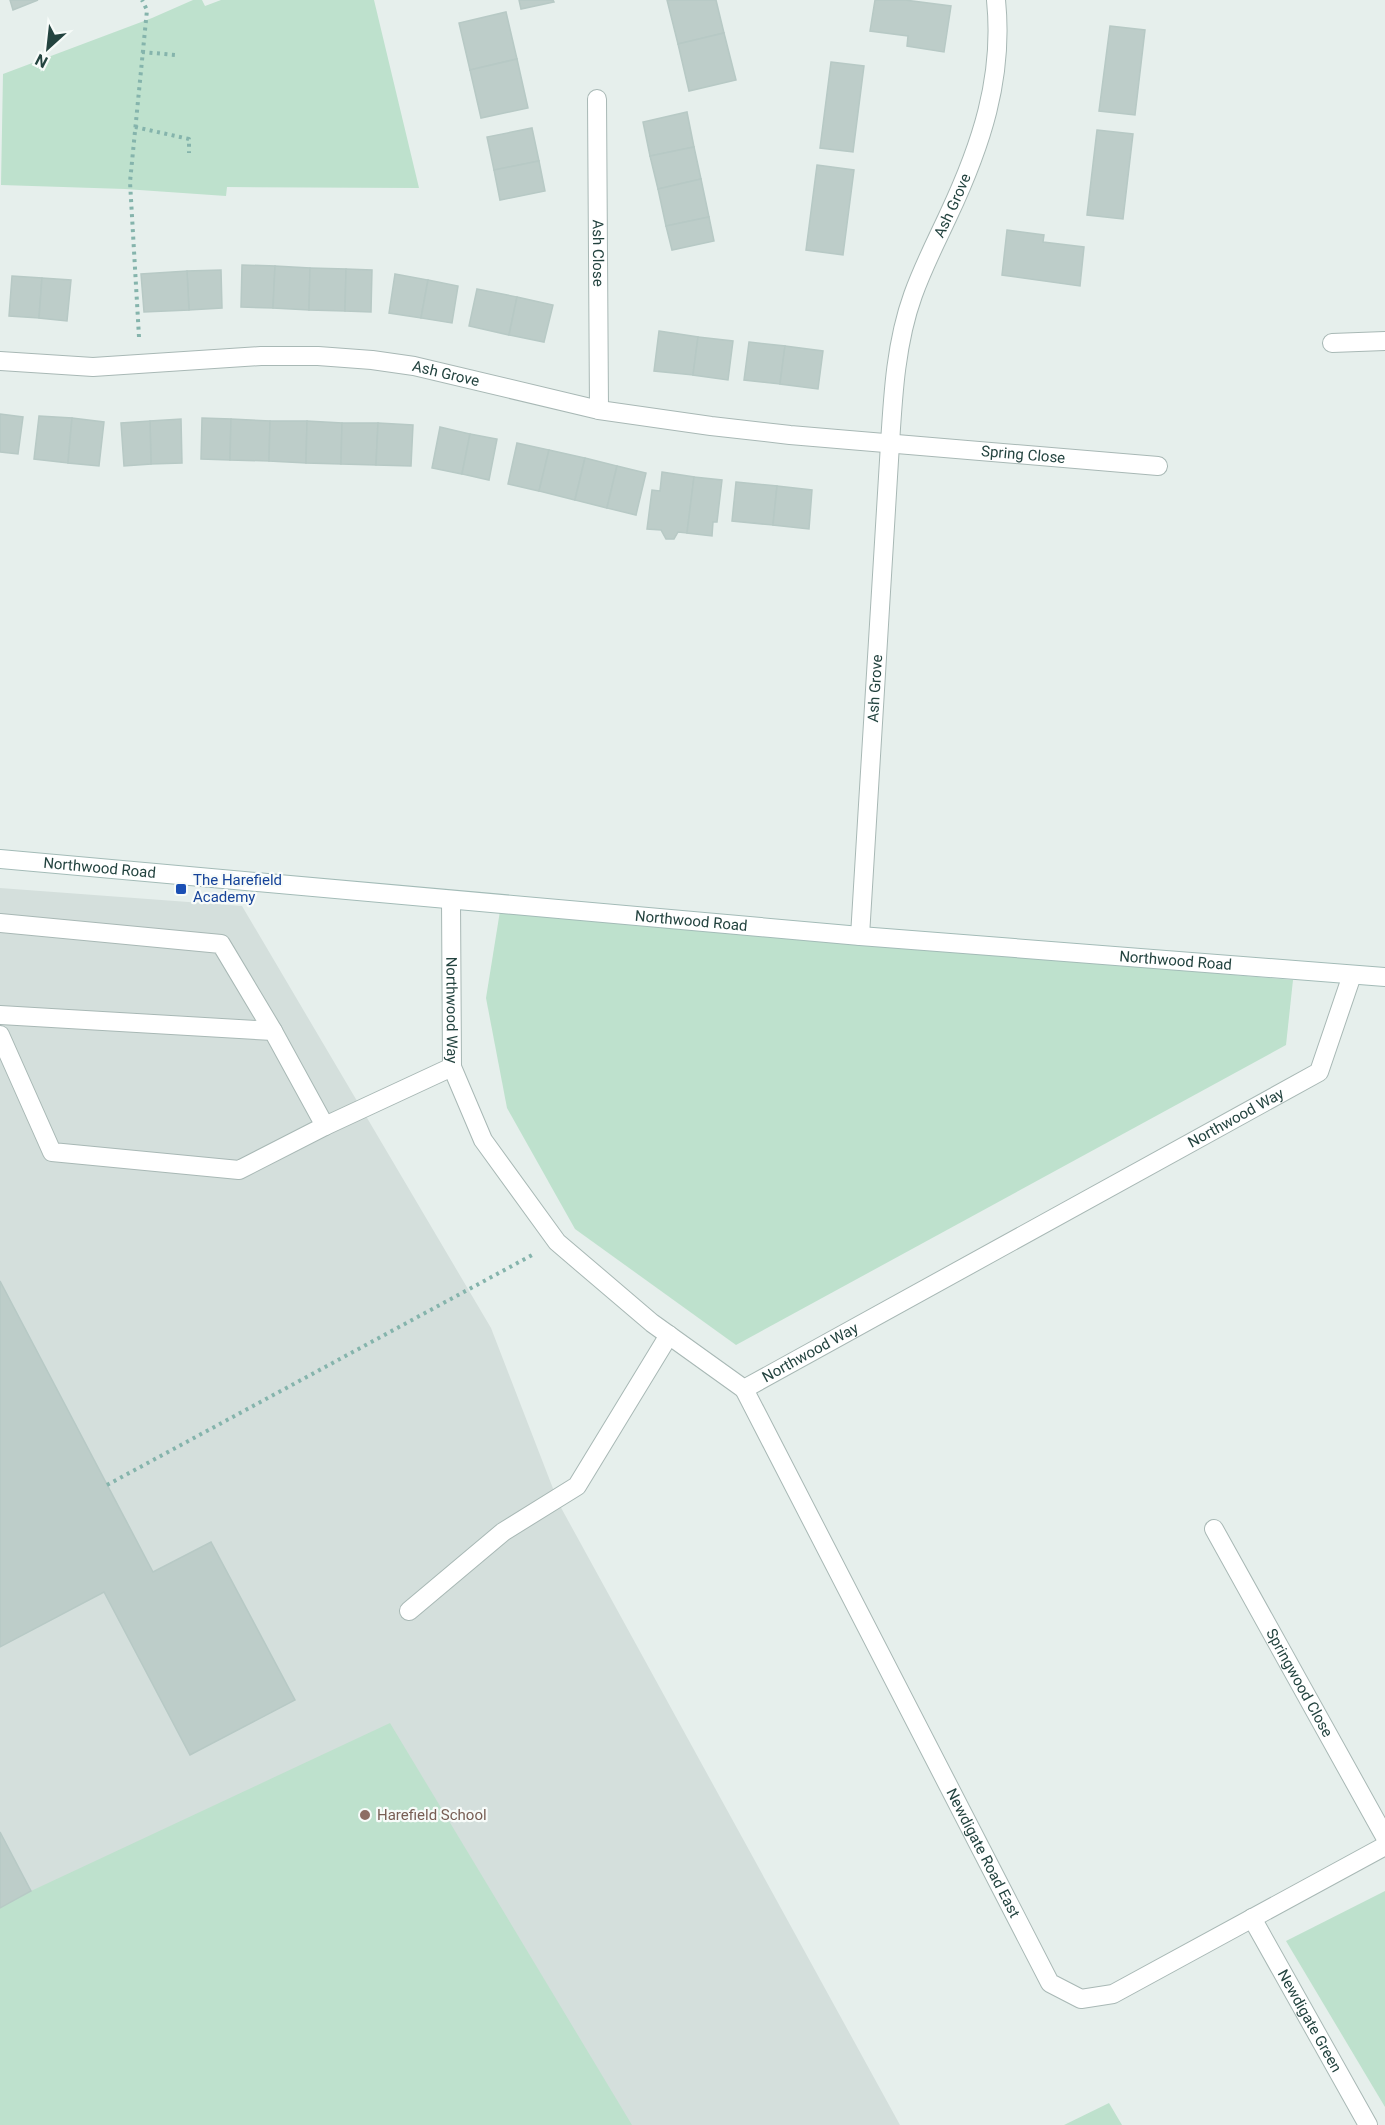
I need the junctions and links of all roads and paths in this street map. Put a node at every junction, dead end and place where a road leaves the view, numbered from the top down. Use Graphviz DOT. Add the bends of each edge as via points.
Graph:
graph roads {
  1 [pos="142,0"];
  2 [pos="996,0"];
  3 [pos="142,52"];
  4 [pos="176,55"];
  5 [pos="597,99"];
  6 [pos="135,127"];
  7 [pos="189,153"];
  8 [pos="1385,341"];
  9 [pos="1332,343"];
  10 [pos="0,361"];
  11 [pos="140,365"];
  12 [pos="599,410"];
  13 [pos="890,444"];
  14 [pos="1158,466"];
  15 [pos="0,858"];
  16 [pos="451,900"];
  17 [pos="0,923"];
  18 [pos="860,936"];
  19 [pos="1352,975"];
  20 [pos="1385,976"];
  21 [pos="0,1015"];
  22 [pos="273,1031"];
  23 [pos="0,1035"];
  24 [pos="452,1067"];
  25 [pos="324,1126"];
  26 [pos="557,1242"];
  27 [pos="669,1335"];
  28 [pos="744,1389"];
  29 [pos="107,1485"];
  30 [pos="1214,1529"];
  31 [pos="410,1611"];
  32 [pos="1385,1837"];
  33 [pos="1385,1846"];
  34 [pos="1252,1918"];
  35 [pos="1368,2125"];
  1 -- 3 [label="path" via="147,10"];
  2 -- 13 [label="street, Ash Grove" via="998,46 993,93 969,169 912,298 900,346"];
  3 -- 4 [label="path"];
  3 -- 6 [label="path"];
  5 -- 12 [label="street, Ash Close"];
  6 -- 7 [label="path" via="189,139"];
  6 -- 11 [label="path" via="130,182"];
  8 -- 9 [label="street"];
  10 -- 11 [label="street, Ash Grove" via="93,367"];
  11 -- 12 [label="street, Ash Grove" via="261,356 372,360 424,368"];
  12 -- 13 [label="street, Ash Grove"];
  13 -- 14 [label="street, Spring Close"];
  13 -- 18 [label="street, Ash Grove"];
  15 -- 16 [label="street, Northwood Road"];
  16 -- 18 [label="street, Northwood Road"];
  16 -- 24 [label="street, Northwood Way"];
  17 -- 22 [label="street" via="221,944"];
  18 -- 19 [label="street, Northwood Road"];
  19 -- 20 [label="street, Northwood Road"];
  19 -- 28 [label="street, Northwood Way" via="1319,1072"];
  21 -- 22 [label="street"];
  22 -- 25 [label="street"];
  23 -- 25 [label="street" via="52,1152 239,1170"];
  24 -- 25 [label="street"];
  24 -- 26 [label="street, Northwood Way" via="483,1140"];
  26 -- 27 [label="street, Northwood Way"];
  26 -- 29 [label="path"];
  27 -- 28 [label="street, Northwood Way"];
  27 -- 31 [label="street" via="577,1486 503,1532"];
  28 -- 34 [label="street, Newdigate Road East" via="1050,1983 1081,1999 1113,1994"];
  30 -- 32 [label="street, Springwood Close"];
  33 -- 34 [label="street, Newdigate Road East"];
  34 -- 35 [label="street, Newdigate Green"];
}
